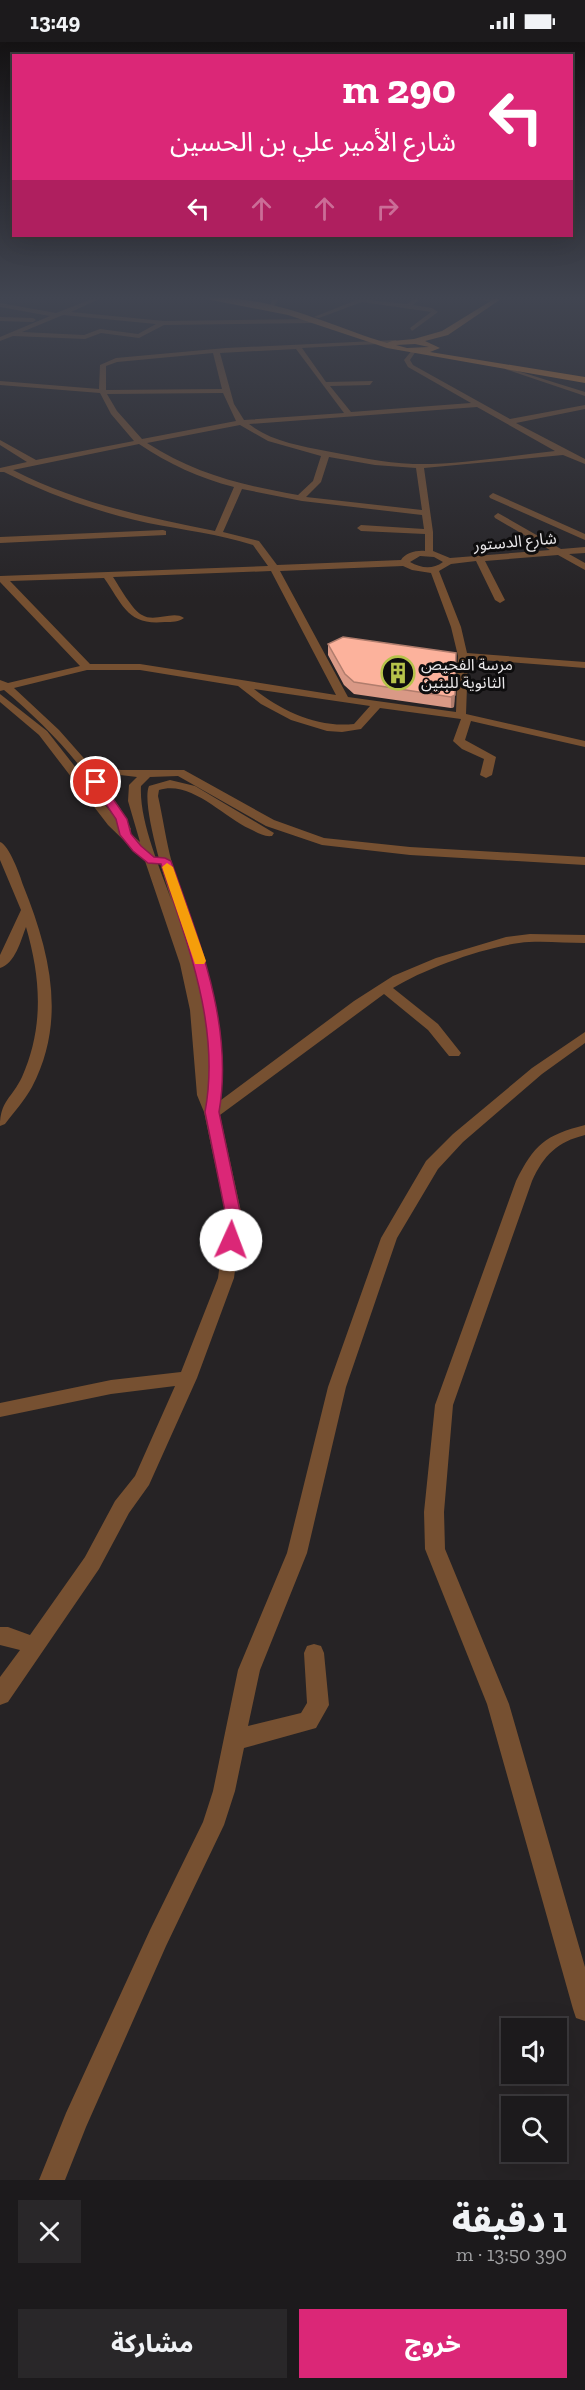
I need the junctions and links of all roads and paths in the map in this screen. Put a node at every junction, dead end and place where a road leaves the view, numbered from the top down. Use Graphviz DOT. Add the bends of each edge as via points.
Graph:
graph roads {
  1 [pos="107,399"];
  2 [pos="230,399"];
  3 [pos="336,399"];
  4 [pos="466,399"];
  5 [pos="477,405"];
  6 [pos="585,407"];
  7 [pos="350,415"];
  8 [pos="242,422"];
  9 [pos="508,422"];
  10 [pos="138,441"];
  11 [pos="0,442"];
  12 [pos="326,453"];
  13 [pos="564,453"];
  14 [pos="33,462"];
  15 [pos="585,462"];
  16 [pos="420,466"];
  17 [pos="3,470"];
  18 [pos="240,486"];
  19 [pos="493,496"];
  20 [pos="301,497"];
  21 [pos="427,513"];
  22 [pos="498,516"];
  23 [pos="361,528"];
  24 [pos="429,532"];
  25 [pos="163,533"];
  26 [pos="218,534"];
  27 [pos="585,537"];
  28 [pos="0,540"];
  29 [pos="585,550"];
  30 [pos="429,553"];
  31 [pos="559,553"];
  32 [pos="480,560"];
  33 [pos="448,561"];
  34 [pos="405,562"];
  35 [pos="585,567"];
  36 [pos="274,568"];
  37 [pos="434,569"];
  38 [pos="107,576"];
  39 [pos="2,579"];
  40 [pos="500,600"];
  41 [pos="179,618"];
  42 [pos="463,656"];
  43 [pos="585,665"];
  44 [pos="87,667"];
  45 [pos="241,684"];
  46 [pos="2,685"];
  47 [pos="0,697"];
  48 [pos="343,698"];
  49 [pos="379,703"];
  50 [pos="464,716"];
  51 [pos="585,744"];
  52 [pos="86,767"];
  53 [pos="147,774"];
  54 [pos="486,775"];
  55 [pos="126,835"];
  56 [pos="0,846"];
  57 [pos="158,861"];
  58 [pos="533,863"];
  59 [pos="583,867"];
  60 [pos="27,910"];
  61 [pos="585,939"];
  62 [pos="0,964"];
  63 [pos="384,987"];
  64 [pos="585,1036"];
  65 [pos="454,1053"];
  66 [pos="212,1113"];
  67 [pos="0,1121"];
  68 [pos="585,1130"];
  69 [pos="188,1378"];
  70 [pos="0,1410"];
  71 [pos="0,1636"];
  72 [pos="34,1646"];
  73 [pos="314,1653"];
  74 [pos="0,1695"];
  75 [pos="235,1740"];
  76 [pos="585,2009"];
  77 [pos="52,2180"];
  1 -- 10 [label="street"];
  2 -- 8 [label="street"];
  3 -- 7 [label="street"];
  4 -- 5 [label="street"];
  5 -- 7 [label="street"];
  5 -- 9 [label="street"];
  6 -- 9 [label="street"];
  7 -- 8 [label="street"];
  8 -- 10 [label="street"];
  8 -- 12 [label="street" via="269,439"];
  9 -- 13 [label="street"];
  10 -- 14 [label="street"];
  10 -- 18 [label="street" via="198,474"];
  11 -- 14 [label="street"];
  12 -- 16 [label="street"];
  12 -- 20 [label="street" via="317,482"];
  13 -- 15 [label="street"];
  13 -- 16 [label="street"];
  14 -- 17 [label="street"];
  16 -- 21 [label="street"];
  17 -- 26 [label="street" via="78,501"];
  18 -- 20 [label="street"];
  18 -- 26 [label="street"];
  19 -- 27 [label="street"];
  20 -- 21 [label="street"];
  21 -- 24 [label="street"];
  22 -- 31 [label="street"];
  23 -- 24 [label="street"];
  24 -- 30 [label="street"];
  25 -- 28 [label="street"];
  26 -- 36 [label="street" via="253,541"];
  29 -- 31 [label="street, شارع الدستور"];
  30 -- 33 [label="street"];
  30 -- 34 [label="street" via="411,555"];
  31 -- 32 [label="street, شارع الدستور"];
  31 -- 35 [label="street"];
  32 -- 33 [label="street, شارع الدستور"];
  32 -- 40 [label="street"];
  33 -- 37 [label="street"];
  34 -- 36 [label="street"];
  34 -- 37 [label="street" via="416,568"];
  36 -- 38 [label="street"];
  36 -- 48 [label="street"];
  37 -- 42 [label="street"];
  38 -- 39 [label="street"];
  38 -- 41 [label="street" via="137,617 150,621"];
  39 -- 44 [label="street"];
  42 -- 43 [label="street"];
  42 -- 50 [label="street"];
  44 -- 45 [label="street" via="140,667"];
  44 -- 46 [label="street"];
  45 -- 48 [label="street"];
  45 -- 49 [label="street" via="259,700 293,717 337,730 357,727"];
  46 -- 52 [label="street" via="47,720"];
  47 -- 55 [label="street" via="43,733"];
  48 -- 49 [label="street"];
  49 -- 50 [label="street"];
  50 -- 51 [label="street"];
  50 -- 54 [label="street" via="459,741 490,757"];
  52 -- 53 [label="street"];
  52 -- 55 [label="street" via="121,819"];
  53 -- 57 [label="street" via="135,785 134,801"];
  53 -- 58 [label="street" via="188,774 270,823 322,841"];
  55 -- 57 [label="street" via="137,849"];
  56 -- 60 [label="street"];
  57 -- 58 [label="street" via="153,788 170,783 191,788 278,838 304,845 408,860"];
  57 -- 66 [label="street" via="193,987 201,1034 204,1095"];
  58 -- 59 [label="street"];
  60 -- 62 [label="street"];
  60 -- 67 [label="street" via="42,957 48,1002 41,1048 20,1094"];
  61 -- 63 [label="street" via="506,941 441,961"];
  63 -- 65 [label="street" via="433,1027"];
  63 -- 66 [label="street"];
  64 -- 75 [label="street" via="458,1138 432,1165 389,1238 337,1387 297,1553 249,1670"];
  66 -- 69 [label="street" via="234,1216 226,1278"];
  68 -- 76 [label="street" via="564,1135 540,1150 524,1181 444,1405 433,1535 440,1565 498,1704"];
  69 -- 70 [label="street" via="111,1387"];
  69 -- 72 [label="street" via="142,1480 122,1507 92,1563"];
  71 -- 72 [label="street"];
  72 -- 74 [label="street"];
  73 -- 75 [label="street" via="318,1705 308,1721"];
  75 -- 77 [label="street" via="213,1825 148,1959"];
}
